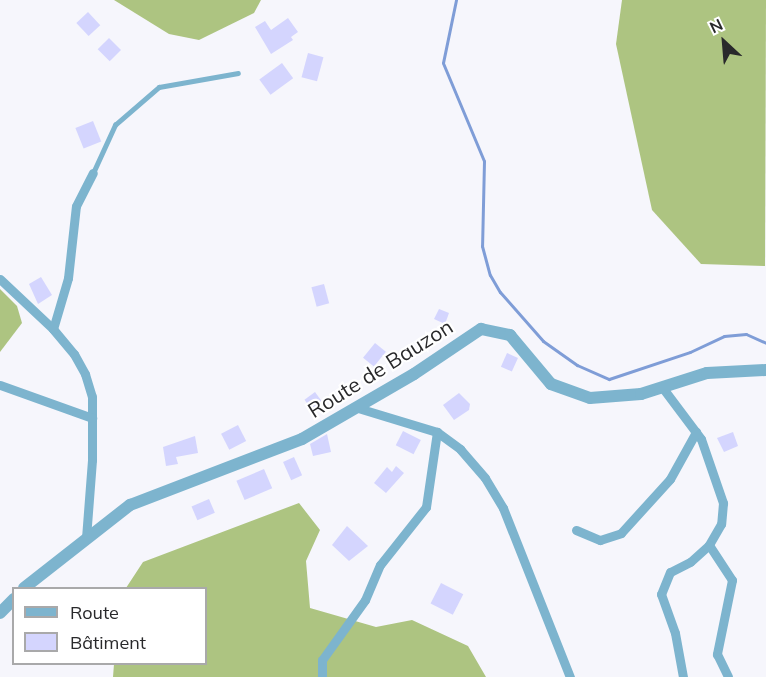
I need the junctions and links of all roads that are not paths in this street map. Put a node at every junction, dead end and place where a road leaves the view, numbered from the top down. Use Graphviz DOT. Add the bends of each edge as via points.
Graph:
graph roads {
  1 [pos="238,72"];
  2 [pos="93,173"];
  3 [pos="0,279"];
  4 [pos="52,329"];
  5 [pos="766,370"];
  6 [pos="0,385"];
  7 [pos="662,387"];
  8 [pos="358,408"];
  9 [pos="92,418"];
  10 [pos="438,432"];
  11 [pos="696,432"];
  12 [pos="576,530"];
  13 [pos="86,538"];
  14 [pos="709,545"];
  15 [pos="25,587"];
  16 [pos="12,601"];
  17 [pos="0,614"];
  18 [pos="322,677"];
  19 [pos="570,677"];
  20 [pos="683,677"];
  21 [pos="728,677"];
  1 -- 2 [label="lane" via="159,87 115,125"];
  2 -- 4 [label="street" via="75,206 68,278"];
  3 -- 4 [label="street"];
  4 -- 9 [label="street" via="85,374"];
  5 -- 7 [label="street, Route de Bauzon" via="707,373"];
  6 -- 9 [label="street"];
  7 -- 8 [label="street, Route de Bauzon" via="616,398 577,396 551,384 510,335 481,329"];
  7 -- 11 [label="street"];
  8 -- 10 [label="street"];
  8 -- 13 [label="street, Route de Bauzon" via="302,439 151,494 110,518"];
  9 -- 13 [label="street"];
  10 -- 18 [label="street" via="426,507 380,565 365,600 322,660"];
  10 -- 19 [label="street" via="466,456 503,508"];
  11 -- 12 [label="street" via="670,479 621,533 600,540"];
  11 -- 14 [label="street" via="713,468 723,503 721,524"];
  13 -- 15 [label="street, Route de Bauzon"];
  14 -- 20 [label="street" via="690,562 670,572 661,594 675,633"];
  14 -- 21 [label="street" via="732,580 717,654"];
  16 -- 17 [label="street"];
}
